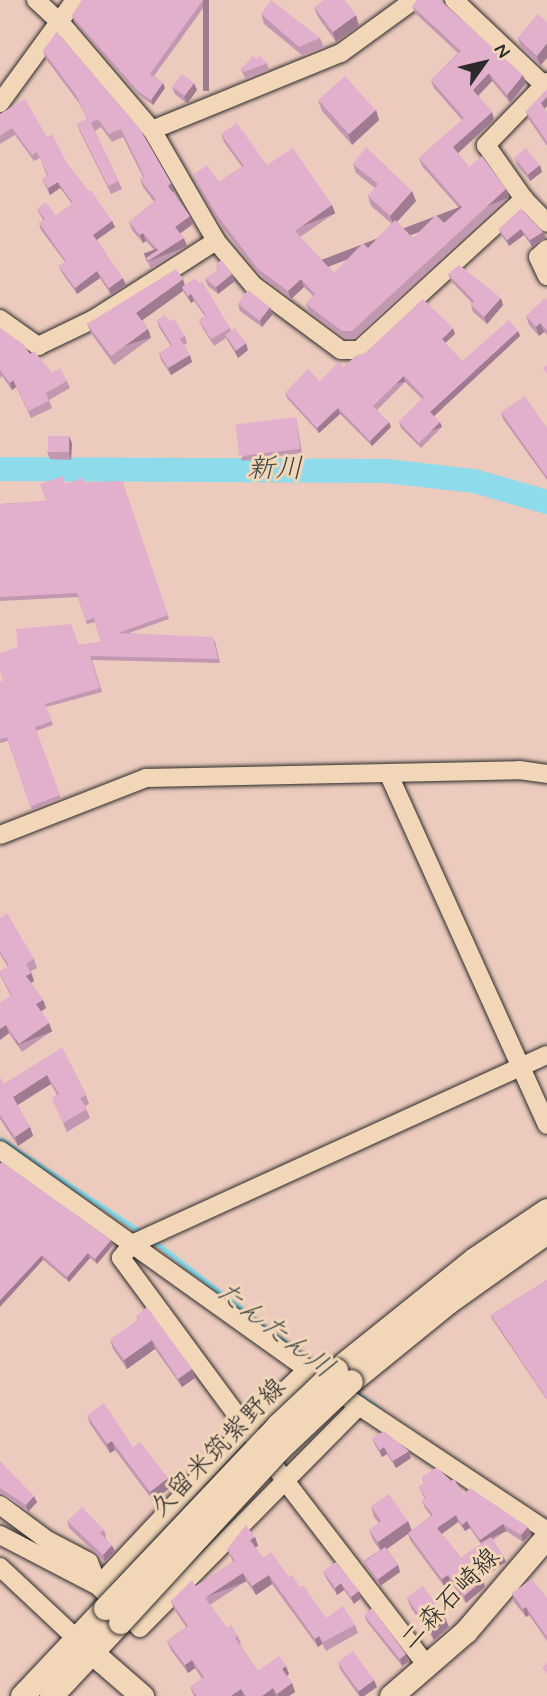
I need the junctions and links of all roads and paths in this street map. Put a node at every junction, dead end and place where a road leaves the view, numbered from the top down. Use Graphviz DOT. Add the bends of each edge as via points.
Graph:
graph roads {
  1 [pos="36,0"];
  2 [pos="75,0"];
  3 [pos="414,0"];
  4 [pos="454,0"];
  5 [pos="60,22"];
  6 [pos="546,83"];
  7 [pos="0,103"];
  8 [pos="152,130"];
  9 [pos="524,199"];
  10 [pos="547,223"];
  11 [pos="216,241"];
  12 [pos="547,249"];
  13 [pos="547,276"];
  14 [pos="0,319"];
  15 [pos="547,774"];
  16 [pos="388,775"];
  17 [pos="0,835"];
  18 [pos="547,1055"];
  19 [pos="521,1067"];
  20 [pos="547,1125"];
  21 [pos="0,1150"];
  22 [pos="547,1210"];
  23 [pos="547,1232"];
  24 [pos="132,1244"];
  25 [pos="308,1369"];
  26 [pos="344,1375"];
  27 [pos="359,1406"];
  28 [pos="247,1427"];
  29 [pos="284,1479"];
  30 [pos="0,1506"];
  31 [pos="547,1534"];
  32 [pos="0,1535"];
  33 [pos="0,1567"];
  34 [pos="108,1605"];
  35 [pos="84,1645"];
  36 [pos="428,1667"];
  37 [pos="49,1688"];
  38 [pos="22,1696"];
  39 [pos="142,1696"];
  40 [pos="391,1696"];
  1 -- 5 [label="street"];
  2 -- 5 [label="street"];
  3 -- 8 [label="street" via="318,65"];
  4 -- 6 [label="street"];
  5 -- 7 [label="street"];
  5 -- 8 [label="street"];
  6 -- 9 [label="street" via="486,145"];
  8 -- 11 [label="street"];
  9 -- 10 [label="street"];
  9 -- 11 [label="street" via="359,350 341,350 253,285"];
  11 -- 14 [label="street" via="94,319 38,346"];
  12 -- 13 [label="street" via="538,257"];
  15 -- 16 [label="street"];
  16 -- 17 [label="street" via="146,778"];
  16 -- 19 [label="street"];
  18 -- 19 [label="street"];
  19 -- 20 [label="street"];
  19 -- 24 [label="street"];
  21 -- 24 [label="street"];
  22 -- 26 [label="main road, 久留米筑紫野線" via="474,1259"];
  23 -- 26 [label="main road, 久留米筑紫野線"];
  24 -- 25 [label="street"];
  24 -- 28 [label="street" via="121,1258"];
  25 -- 27 [label="street"];
  25 -- 28 [label="street"];
  26 -- 34 [label="main road, 久留米筑紫野線, bridge" via="278,1450"];
  27 -- 29 [label="street"];
  27 -- 31 [label="street"];
  28 -- 29 [label="street"];
  28 -- 34 [label="street"];
  29 -- 34 [label="street" via="140,1628"];
  29 -- 36 [label="street"];
  30 -- 34 [label="street" via="47,1541 89,1562"];
  31 -- 36 [label="main road, 二森石崎線" via="496,1599"];
  32 -- 34 [label="street"];
  33 -- 35 [label="street"];
  34 -- 35 [label="main road, 久留米筑紫野線"];
  35 -- 37 [label="main road, 久留米筑紫野線"];
  35 -- 39 [label="main road"];
  36 -- 40 [label="main road, 二森石崎線"];
  37 -- 38 [label="main road, 久留米筑紫野線"];
}
